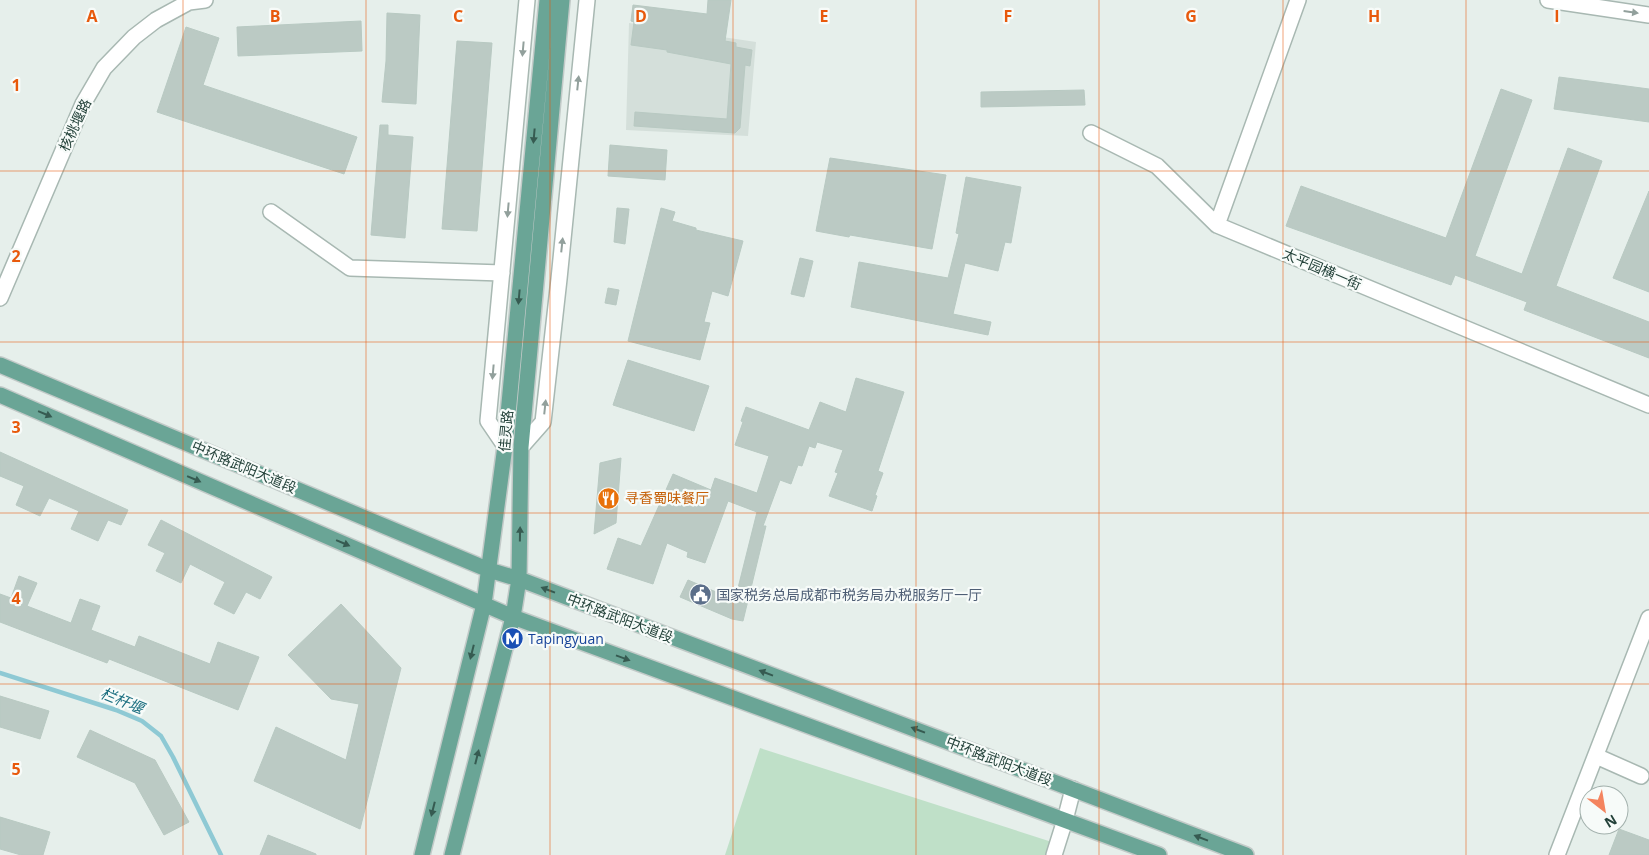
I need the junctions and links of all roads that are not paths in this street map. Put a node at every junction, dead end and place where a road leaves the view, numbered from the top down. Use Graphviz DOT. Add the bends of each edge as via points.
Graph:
graph roads {
  1 [pos="205,0"];
  2 [pos="527,0"];
  3 [pos="547,0"];
  4 [pos="562,0"];
  5 [pos="586,0"];
  6 [pos="1298,0"];
  7 [pos="1548,0"];
  8 [pos="191,1"];
  9 [pos="1649,15"];
  10 [pos="1091,133"];
  11 [pos="271,212"];
  12 [pos="1216,225"];
  13 [pos="502,272"];
  14 [pos="0,298"];
  15 [pos="0,365"];
  16 [pos="0,395"];
  17 [pos="1649,405"];
  18 [pos="505,446"];
  19 [pos="521,447"];
  20 [pos="489,570"];
  21 [pos="519,579"];
  22 [pos="484,604"];
  23 [pos="513,617"];
  24 [pos="1649,618"];
  25 [pos="1643,655"];
  26 [pos="1596,756"];
  27 [pos="1641,776"];
  28 [pos="1073,789"];
  29 [pos="1065,820"];
  30 [pos="422,855"];
  31 [pos="452,855"];
  32 [pos="1054,855"];
  33 [pos="1159,855"];
  34 [pos="1246,855"];
  35 [pos="1557,855"];
  1 -- 8 [label="street, 核桃堰路"];
  2 -- 13 [label="street, one-way"];
  3 -- 18 [label="main road, 佳灵路, one-way"];
  4 -- 19 [label="main road, 佳灵路"];
  19 -- 5 [label="street, one-way" via="543,422"];
  6 -- 12 [label="street"];
  7 -- 9 [label="street, one-way"];
  8 -- 14 [label="street, 核桃堰路" via="156,20 104,68 83,104"];
  10 -- 12 [label="street" via="1157,166"];
  11 -- 13 [label="street" via="350,268"];
  12 -- 17 [label="street, 太平园横一街"];
  13 -- 18 [label="street, one-way" via="488,422"];
  15 -- 20 [label="main road, 中环路武阳大道段"];
  16 -- 22 [label="main road, one-way"];
  18 -- 20 [label="main road, 佳灵路"];
  21 -- 19 [label="main road, 佳灵路, one-way"];
  20 -- 21 [label="main road, 中环路武阳大道段"];
  20 -- 22 [label="main road, 佳灵路"];
  21 -- 23 [label="main road, 佳灵路"];
  28 -- 21 [label="main road, 中环路武阳大道段, one-way"];
  22 -- 23 [label="main road"];
  22 -- 30 [label="main road, 佳灵路, one-way"];
  23 -- 29 [label="main road, one-way"];
  31 -- 23 [label="main road, 佳灵路, one-way"];
  24 -- 25 [label="street"];
  25 -- 26 [label="street"];
  26 -- 27 [label="street"];
  26 -- 35 [label="street"];
  28 -- 29 [label="street"];
  34 -- 28 [label="main road, 中环路武阳大道段, one-way"];
  29 -- 32 [label="street"];
  29 -- 33 [label="main road"];
}
